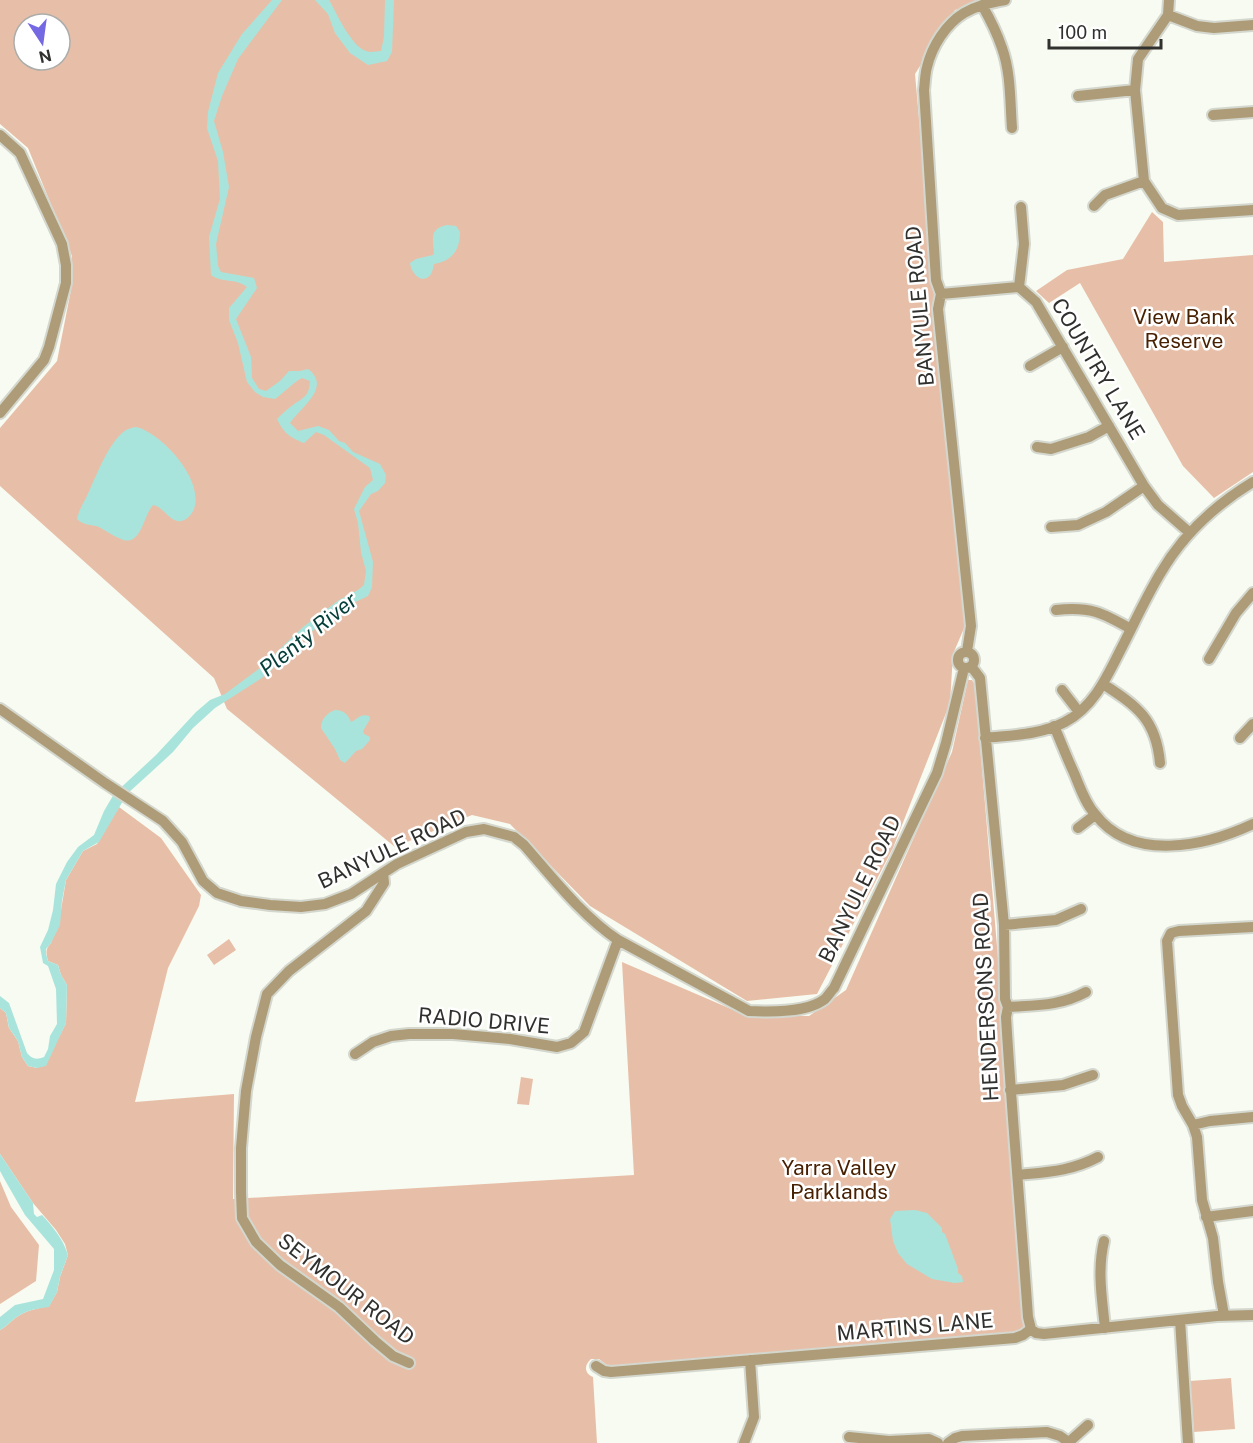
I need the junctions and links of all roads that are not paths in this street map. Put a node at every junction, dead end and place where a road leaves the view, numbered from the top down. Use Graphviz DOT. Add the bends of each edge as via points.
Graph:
graph roads {
  1 [pos="1005,0"];
  2 [pos="1169,0"];
  3 [pos="982,5"];
  4 [pos="1168,15"];
  5 [pos="1253,25"];
  6 [pos="1135,90"];
  7 [pos="1078,96"];
  8 [pos="1253,112"];
  9 [pos="1213,115"];
  10 [pos="1012,128"];
  11 [pos="0,135"];
  12 [pos="1144,181"];
  13 [pos="1094,206"];
  14 [pos="1021,207"];
  15 [pos="1253,210"];
  16 [pos="1019,287"];
  17 [pos="941,294"];
  18 [pos="1063,347"];
  19 [pos="1030,366"];
  20 [pos="0,412"];
  21 [pos="1109,426"];
  22 [pos="1037,447"];
  23 [pos="1253,482"];
  24 [pos="1144,486"];
  25 [pos="1051,527"];
  26 [pos="1190,533"];
  27 [pos="1253,593"];
  28 [pos="1056,610"];
  29 [pos="1131,629"];
  30 [pos="967,651"];
  31 [pos="1209,659"];
  32 [pos="968,667"];
  33 [pos="1103,684"];
  34 [pos="1062,690"];
  35 [pos="0,709"];
  36 [pos="1079,712"];
  37 [pos="1253,724"];
  38 [pos="1054,726"];
  39 [pos="985,738"];
  40 [pos="1240,738"];
  41 [pos="1160,763"];
  42 [pos="1095,815"];
  43 [pos="1253,825"];
  44 [pos="1078,828"];
  45 [pos="383,873"];
  46 [pos="1081,909"];
  47 [pos="1004,926"];
  48 [pos="1253,927"];
  49 [pos="618,940"];
  50 [pos="1086,992"];
  51 [pos="1008,1007"];
  52 [pos="355,1054"];
  53 [pos="1093,1075"];
  54 [pos="1010,1090"];
  55 [pos="1253,1117"];
  56 [pos="1193,1125"];
  57 [pos="1098,1157"];
  58 [pos="1018,1175"];
  59 [pos="1253,1211"];
  60 [pos="1207,1220"];
  61 [pos="1104,1241"];
  62 [pos="1253,1313"];
  63 [pos="1225,1315"];
  64 [pos="1180,1320"];
  65 [pos="1105,1328"];
  66 [pos="1031,1329"];
  67 [pos="750,1360"];
  68 [pos="409,1363"];
  69 [pos="596,1366"];
  70 [pos="1088,1425"];
  71 [pos="849,1437"];
  72 [pos="744,1443"];
  73 [pos="938,1443"];
  74 [pos="948,1443"];
  75 [pos="1070,1443"];
  76 [pos="1188,1443"];
  1 -- 3 [label="street, BANYULE ROAD"];
  2 -- 4 [label="street"];
  3 -- 10 [label="street" via="1003,50"];
  3 -- 17 [label="street, BANYULE ROAD" via="952,23 939,38 926,69 936,280"];
  4 -- 5 [label="street" via="1197,26"];
  4 -- 6 [label="street" via="1138,59"];
  6 -- 7 [label="street"];
  6 -- 12 [label="street"];
  8 -- 9 [label="street"];
  11 -- 20 [label="street" via="21,153 62,244 66,265 66,283 44,360"];
  12 -- 13 [label="street" via="1105,195"];
  12 -- 15 [label="street" via="1162,208 1178,215"];
  14 -- 16 [label="street" via="1024,244"];
  16 -- 17 [label="street"];
  16 -- 18 [label="street, COUNTRY LANE" via="1036,302"];
  17 -- 30 [label="street, BANYULE ROAD" via="938,309 971,626"];
  18 -- 19 [label="street"];
  18 -- 21 [label="street, COUNTRY LANE"];
  21 -- 22 [label="street" via="1051,449"];
  21 -- 24 [label="street, COUNTRY LANE"];
  23 -- 26 [label="street"];
  24 -- 25 [label="street" via="1106,512 1078,525"];
  24 -- 26 [label="street, COUNTRY LANE" via="1158,505"];
  26 -- 29 [label="street" via="1160,573"];
  27 -- 31 [label="street" via="1236,613"];
  28 -- 29 [label="street" via="1091,610"];
  29 -- 33 [label="street"];
  30 -- 32 [label="street, HENDERSONS ROAD" via="974,656"];
  32 -- 39 [label="street, HENDERSONS ROAD" via="980,678"];
  32 -- 49 [label="street, BANYULE ROAD" via="938,773 834,988 824,1000 808,1007 749,1011"];
  33 -- 36 [label="street"];
  33 -- 41 [label="street" via="1144,716 1158,743"];
  34 -- 36 [label="street"];
  35 -- 45 [label="street, BANYULE ROAD" via="163,821 182,842 203,881 217,893 241,901 301,907 325,904 351,894"];
  36 -- 38 [label="street"];
  37 -- 40 [label="street"];
  38 -- 39 [label="street" via="1029,734"];
  38 -- 42 [label="street"];
  39 -- 47 [label="street, HENDERSONS ROAD"];
  42 -- 43 [label="street" via="1124,837 1163,846 1210,839"];
  42 -- 44 [label="street"];
  45 -- 49 [label="street, BANYULE ROAD" via="466,832 484,829 514,837 586,914"];
  45 -- 68 [label="street, SEYMOUR ROAD" via="384,883 366,911 267,994 246,1091 241,1148 242,1218 256,1242 280,1266 339,1307 393,1356"];
  46 -- 47 [label="street" via="1056,920"];
  47 -- 51 [label="street, HENDERSONS ROAD"];
  48 -- 56 [label="street" via="1179,931 1168,938 1178,1090"];
  49 -- 52 [label="street, RADIO DRIVE" via="584,1032 572,1043 556,1047 510,1039 409,1034 373,1042"];
  50 -- 51 [label="street" via="1053,1004"];
  51 -- 54 [label="street, HENDERSONS ROAD"];
  53 -- 54 [label="street" via="1063,1085"];
  54 -- 58 [label="street, HENDERSONS ROAD"];
  55 -- 56 [label="street"];
  56 -- 60 [label="street"];
  57 -- 58 [label="street" via="1070,1169"];
  58 -- 66 [label="street, HENDERSONS ROAD"];
  59 -- 60 [label="street"];
  60 -- 63 [label="street"];
  61 -- 65 [label="street" via="1100,1272"];
  62 -- 63 [label="street, MARTINS LANE"];
  63 -- 64 [label="street, MARTINS LANE"];
  64 -- 65 [label="street, MARTINS LANE"];
  64 -- 76 [label="street"];
  65 -- 66 [label="street, MARTINS LANE" via="1040,1334"];
  66 -- 67 [label="street, MARTINS LANE" via="1015,1338"];
  67 -- 69 [label="street, MARTINS LANE" via="611,1372"];
  67 -- 72 [label="street" via="754,1417"];
  70 -- 75 [label="street"];
  71 -- 73 [label="street" via="929,1439"];
  74 -- 75 [label="street" via="962,1436 1047,1432"];
}
